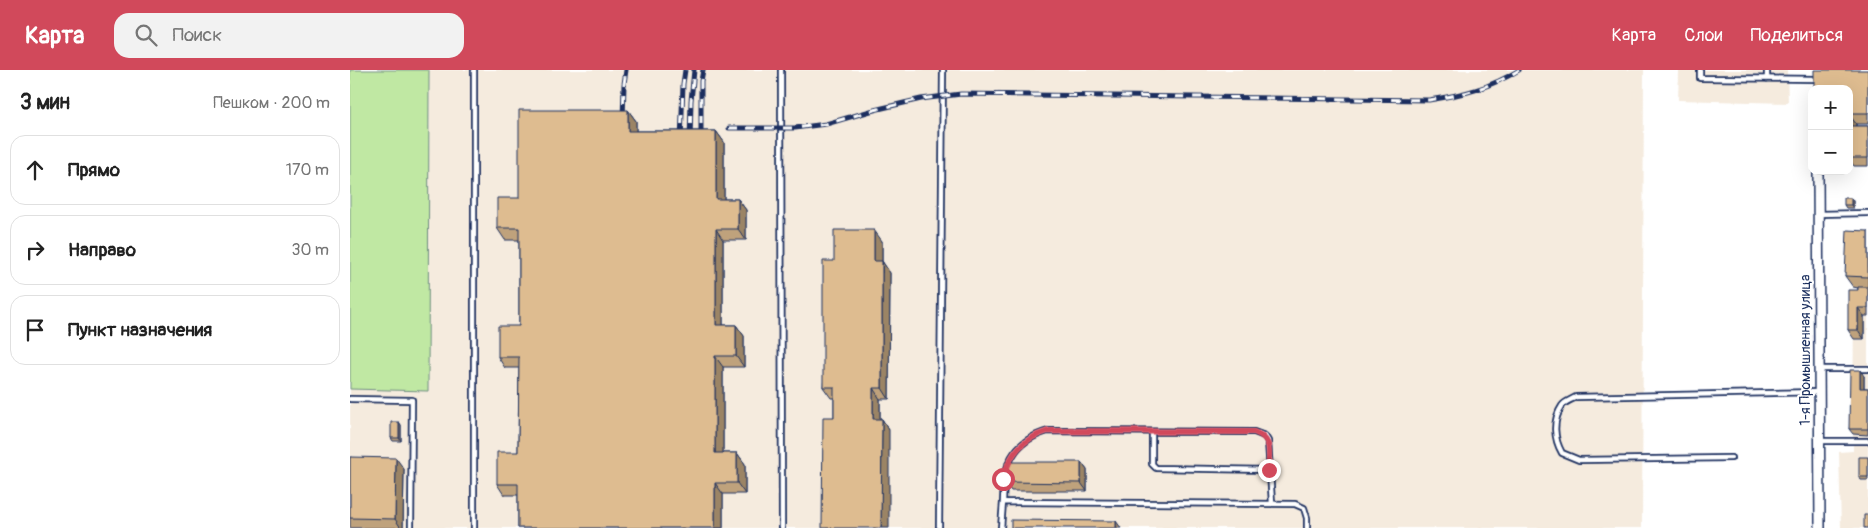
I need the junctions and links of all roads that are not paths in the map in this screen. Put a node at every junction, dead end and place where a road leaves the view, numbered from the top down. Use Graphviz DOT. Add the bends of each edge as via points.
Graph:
graph roads {
  1 [pos="474,70"];
  2 [pos="781,70"];
  3 [pos="943,70"];
  4 [pos="1700,70"];
  5 [pos="1766,70"];
  6 [pos="1766,79"];
  7 [pos="1817,79"];
  8 [pos="1818,175"];
  9 [pos="1818,214"];
  10 [pos="1868,214"];
  11 [pos="1819,368"];
  12 [pos="1868,369"];
  13 [pos="1819,392"];
  14 [pos="350,399"];
  15 [pos="1152,432"];
  16 [pos="1819,441"];
  17 [pos="1868,441"];
  18 [pos="1731,458"];
  19 [pos="1269,470"];
  20 [pos="1003,502"];
  21 [pos="1272,503"];
  22 [pos="411,528"];
  23 [pos="474,528"];
  24 [pos="782,528"];
  25 [pos="939,528"];
  26 [pos="1002,528"];
  27 [pos="1307,528"];
  28 [pos="1820,528"];
  1 -- 23 [label="lane"];
  2 -- 24 [label="lane"];
  3 -- 25 [label="lane"];
  4 -- 6 [label="lane" via="1700,78"];
  5 -- 6 [label="lane"];
  6 -- 7 [label="lane"];
  8 -- 9 [label="street, 1-я Промышленная улица"];
  9 -- 10 [label="lane"];
  9 -- 11 [label="street, 1-я Промышленная улица"];
  11 -- 12 [label="lane"];
  11 -- 13 [label="street, 1-я Промышленная улица"];
  13 -- 16 [label="street, 1-я Промышленная улица"];
  13 -- 18 [label="lane" via="1576,397 1562,405 1555,424 1556,442 1562,453 1578,460"];
  14 -- 22 [label="lane" via="412,400"];
  15 -- 19 [label="lane" via="1254,432 1265,436 1268,442"];
  15 -- 19 [label="lane" via="1152,464 1156,468"];
  15 -- 20 [label="lane" via="1048,431 1034,435 1018,447 1007,464"];
  16 -- 17 [label="lane"];
  16 -- 28 [label="street, 1-я Промышленная улица"];
  19 -- 21 [label="lane"];
  20 -- 21 [label="lane"];
  20 -- 26 [label="lane"];
  21 -- 27 [label="lane" via="1295,504 1304,508"];
}
